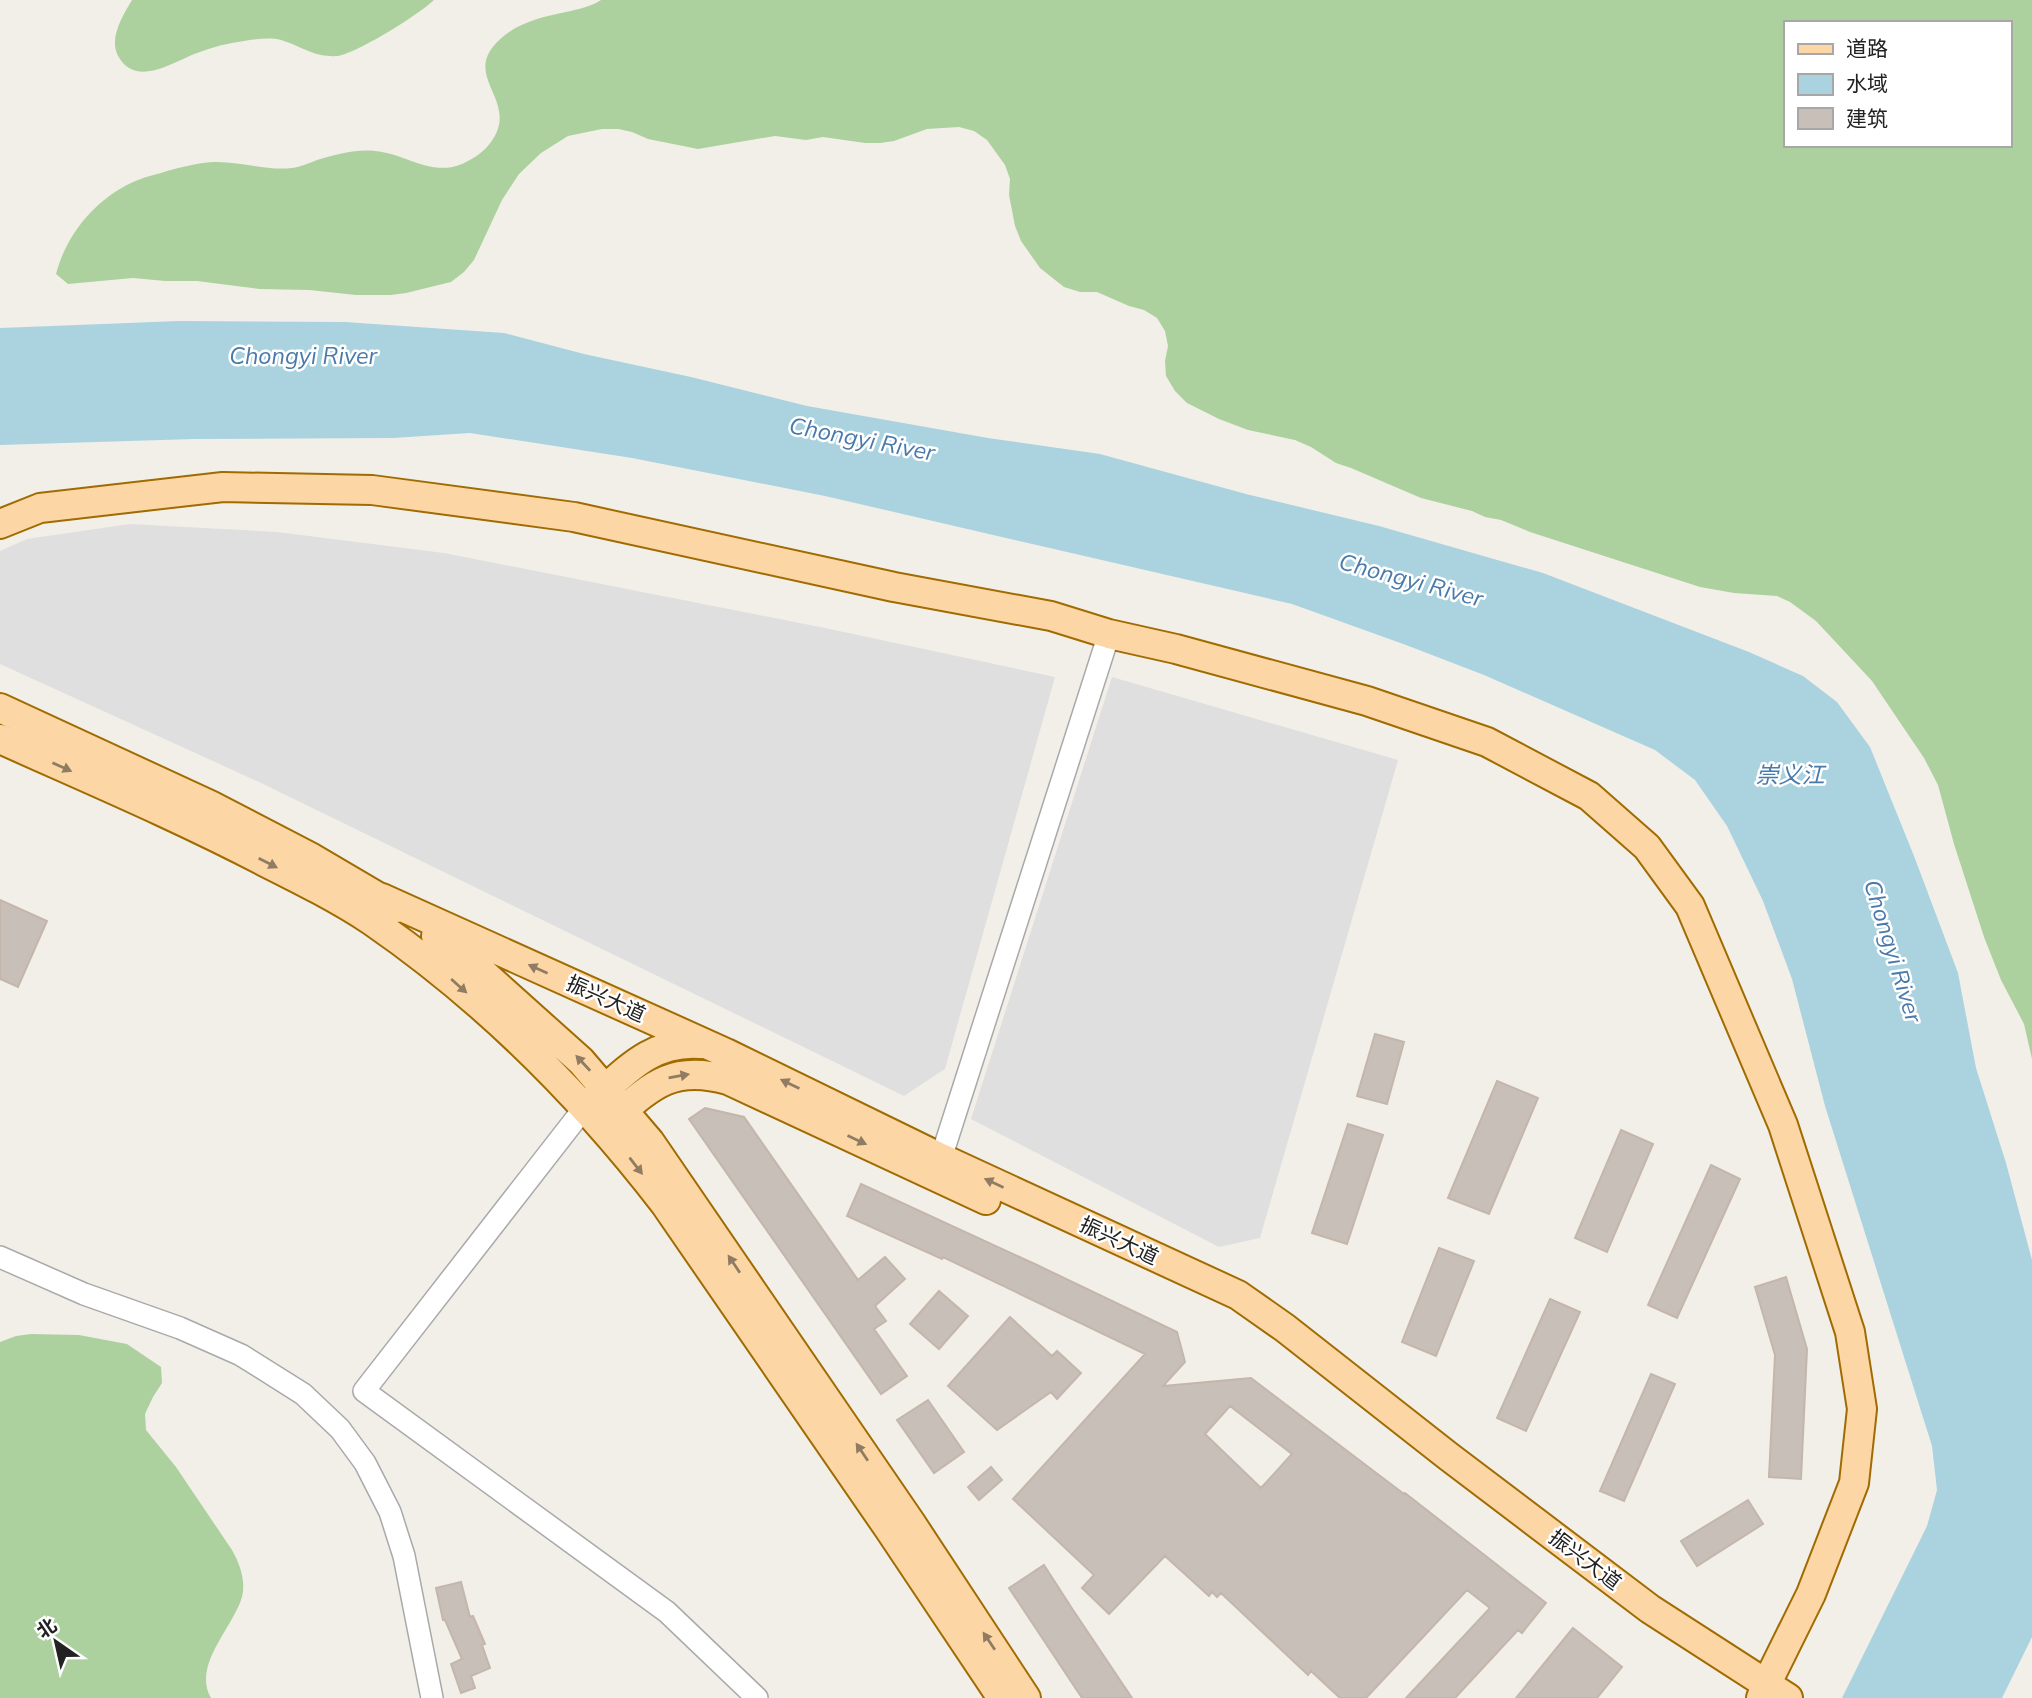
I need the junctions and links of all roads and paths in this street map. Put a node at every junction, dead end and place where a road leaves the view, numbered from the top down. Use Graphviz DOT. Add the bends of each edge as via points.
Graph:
graph roads {
  1 [pos="0,523"];
  2 [pos="1109,634"];
  3 [pos="0,708"];
  4 [pos="0,740"];
  5 [pos="382,898"];
  6 [pos="727,1066"];
  7 [pos="604,1108"];
  8 [pos="937,1166"];
  9 [pos="0,1257"];
  10 [pos="1766,1695"];
  11 [pos="432,1698"];
  12 [pos="757,1698"];
  13 [pos="1002,1698"];
  14 [pos="1027,1698"];
  1 -- 2 [label="main road" via="40,508 223,487 372,490 574,517 894,587 1051,616"];
  2 -- 8 [label="street"];
  2 -- 10 [label="main road" via="1367,701 1487,742 1589,796 1647,847 1690,906 1783,1125 1850,1332 1862,1409 1854,1483"];
  3 -- 5 [label="main road" via="210,805"];
  4 -- 7 [label="main road, one-way" via="201,828 370,920 449,977 538,1059"];
  6 -- 5 [label="main road, 振兴大道, one-way"];
  7 -- 5 [label="main road, one-way" via="581,1061 464,956"];
  6 -- 7 [label="main road" via="668,1078"];
  6 -- 8 [label="main road, 振兴大道"];
  7 -- 12 [label="street" via="364,1391 667,1612"];
  7 -- 13 [label="main road, one-way" via="628,1156"];
  14 -- 7 [label="main road, one-way" via="650,1142"];
  8 -- 10 [label="main road, 振兴大道" via="1238,1295"];
  9 -- 11 [label="street" via="241,1355 303,1394 340,1429 365,1463 390,1513 404,1556"];
}
